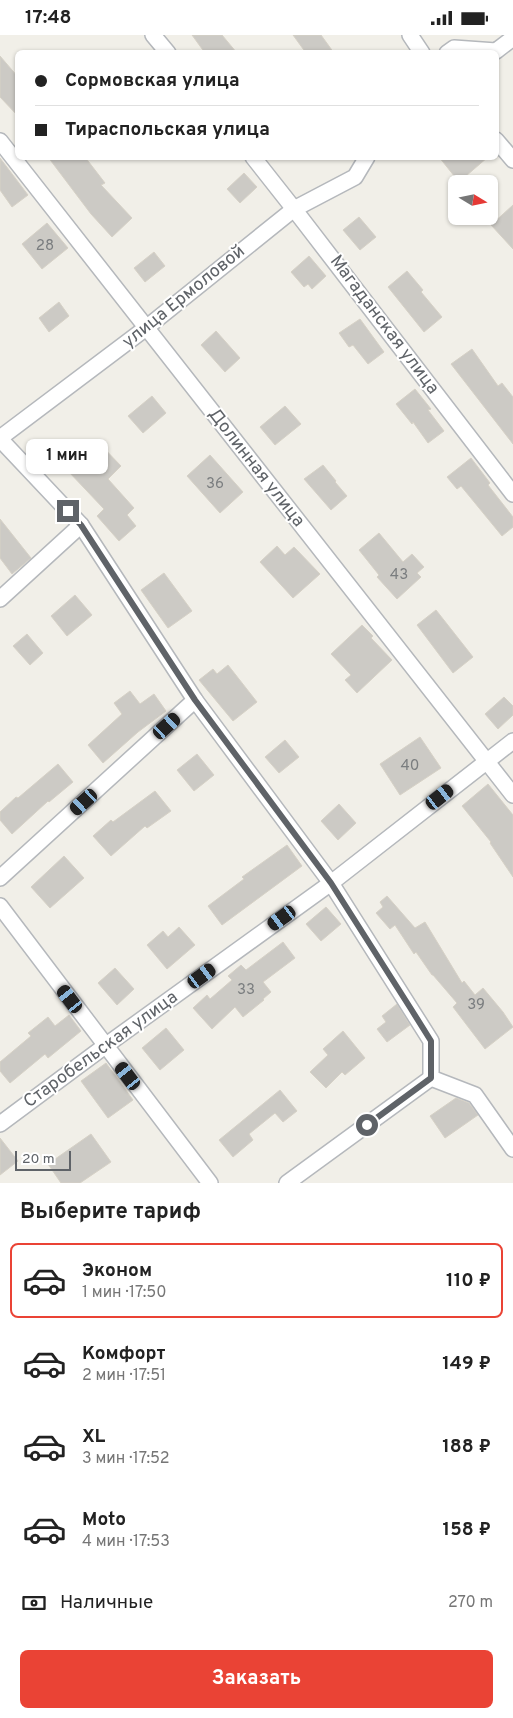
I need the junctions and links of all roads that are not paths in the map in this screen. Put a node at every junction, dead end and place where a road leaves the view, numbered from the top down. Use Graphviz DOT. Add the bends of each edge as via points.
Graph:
graph roads {
  1 [pos="153,35"];
  2 [pos="410,35"];
  3 [pos="513,38"];
  4 [pos="166,50"];
  5 [pos="420,50"];
  6 [pos="451,50"];
  7 [pos="482,50"];
  8 [pos="497,50"];
  9 [pos="0,141"];
  10 [pos="499,144"];
  11 [pos="255,160"];
  12 [pos="365,160"];
  13 [pos="513,160"];
  14 [pos="294,209"];
  15 [pos="146,329"];
  16 [pos="0,438"];
  17 [pos="513,494"];
  18 [pos="81,525"];
  19 [pos="0,599"];
  20 [pos="195,700"];
  21 [pos="513,741"];
  22 [pos="487,761"];
  23 [pos="513,795"];
  24 [pos="0,878"];
  25 [pos="331,883"];
  26 [pos="0,906"];
  27 [pos="105,1046"];
  28 [pos="431,1078"];
  29 [pos="0,1124"];
  30 [pos="513,1149"];
  31 [pos="210,1183"];
  32 [pos="287,1183"];
  1 -- 4 [label="street"];
  2 -- 5 [label="street"];
  3 -- 8 [label="street"];
  6 -- 7 [label="street"];
  9 -- 15 [label="street, Долинная улица"];
  10 -- 13 [label="street"];
  11 -- 14 [label="street, Магаданская улица"];
  12 -- 14 [label="street, улица Ермоловой" via="355,177"];
  14 -- 15 [label="street, улица Ермоловой"];
  14 -- 17 [label="street, Магаданская улица"];
  15 -- 16 [label="street, улица Ермоловой"];
  15 -- 22 [label="street, Долинная улица"];
  16 -- 18 [label="street"];
  18 -- 19 [label="street"];
  18 -- 20 [label="street"];
  20 -- 24 [label="street"];
  20 -- 25 [label="street"];
  21 -- 22 [label="street, Старобельская улица"];
  22 -- 23 [label="street, Долинная улица"];
  22 -- 25 [label="street, Старобельская улица"];
  25 -- 27 [label="street, Старобельская улица"];
  25 -- 28 [label="street" via="431,1041"];
  26 -- 27 [label="street"];
  27 -- 29 [label="street, Старобельская улица"];
  27 -- 31 [label="street"];
  28 -- 30 [label="street" via="475,1095"];
  28 -- 32 [label="street"];
}
